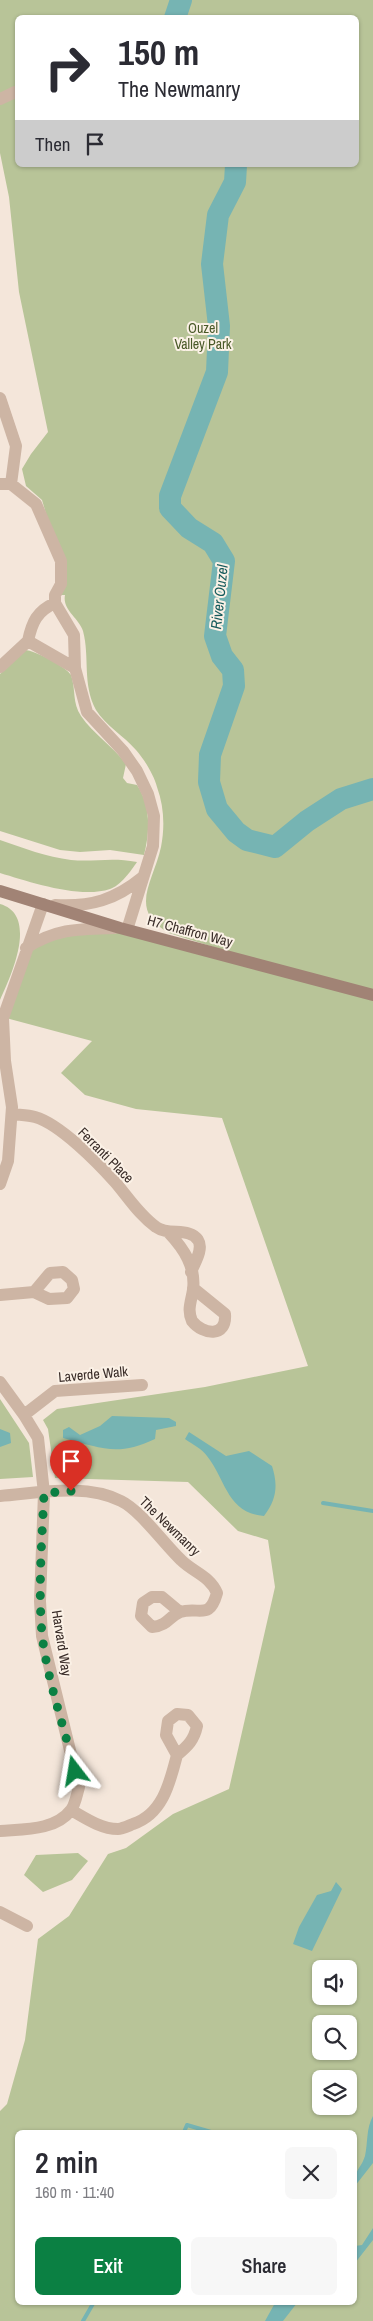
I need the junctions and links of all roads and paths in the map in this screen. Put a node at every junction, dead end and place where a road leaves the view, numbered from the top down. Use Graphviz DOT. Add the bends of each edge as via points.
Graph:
graph roads {
  1 [pos="15,92"];
  2 [pos="0,99"];
  3 [pos="0,398"];
  4 [pos="5,484"];
  5 [pos="55,603"];
  6 [pos="28,641"];
  7 [pos="0,667"];
  8 [pos="75,668"];
  9 [pos="143,877"];
  10 [pos="0,891"];
  11 [pos="44,905"];
  12 [pos="123,929"];
  13 [pos="26,948"];
  14 [pos="373,995"];
  15 [pos="1,1017"];
  16 [pos="8,1110"];
  17 [pos="0,1184"];
  18 [pos="169,1233"];
  19 [pos="192,1272"];
  20 [pos="193,1288"];
  21 [pos="34,1292"];
  22 [pos="0,1295"];
  23 [pos="0,1382"];
  24 [pos="142,1385"];
  25 [pos="24,1414"];
  26 [pos="44,1493"];
  27 [pos="0,1496"];
  28 [pos="180,1612"];
  29 [pos="177,1755"];
  30 [pos="71,1810"];
  31 [pos="0,1831"];
  32 [pos="0,1912"];
  33 [pos="27,1926"];
  1 -- 2 [label="street"];
  3 -- 4 [label="street" via="16,446"];
  4 -- 5 [label="street" via="36,504 61,561 61,584"];
  5 -- 6 [label="street" via="42,609 35,617"];
  5 -- 8 [label="street" via="74,635"];
  6 -- 7 [label="street"];
  6 -- 8 [label="street"];
  8 -- 9 [label="street" via="87,712 123,751 148,794 154,816 154,833"];
  9 -- 11 [label="street" via="126,892 100,902 76,906"];
  9 -- 12 [label="street"];
  10 -- 11 [label="street, H7 Chaffron Way"];
  11 -- 12 [label="street, H7 Chaffron Way"];
  11 -- 13 [label="street"];
  12 -- 13 [label="street" via="67,929 42,937"];
  12 -- 14 [label="street, H7 Chaffron Way"];
  13 -- 15 [label="street"];
  15 -- 16 [label="street"];
  16 -- 17 [label="street" via="8,1161"];
  16 -- 18 [label="street, Ferranti Place" via="37,1118 71,1140 116,1183 130,1203 156,1227"];
  18 -- 19 [label="street, Ferranti Place" via="188,1257"];
  18 -- 19 [label="street, Ferranti Place" via="193,1234 198,1239 199,1253"];
  19 -- 20 [label="street, Ferranti Place"];
  21 -- 22 [label="street"];
  23 -- 25 [label="street, Harvard Way"];
  24 -- 25 [label="street, Laverde Walk" via="55,1391"];
  25 -- 26 [label="street, Harvard Way" via="38,1438"];
  26 -- 27 [label="street"];
  26 -- 28 [label="street, The Newmanry" via="94,1493 122,1501 182,1561 213,1583 217,1593 214,1605 204,1612"];
  26 -- 30 [label="street, Harvard Way" via="42,1636 79,1788"];
  29 -- 30 [label="street" via="166,1792 158,1806 142,1821 118,1829 96,1824"];
  30 -- 31 [label="street" via="54,1823 40,1828"];
  32 -- 33 [label="street"];
}
